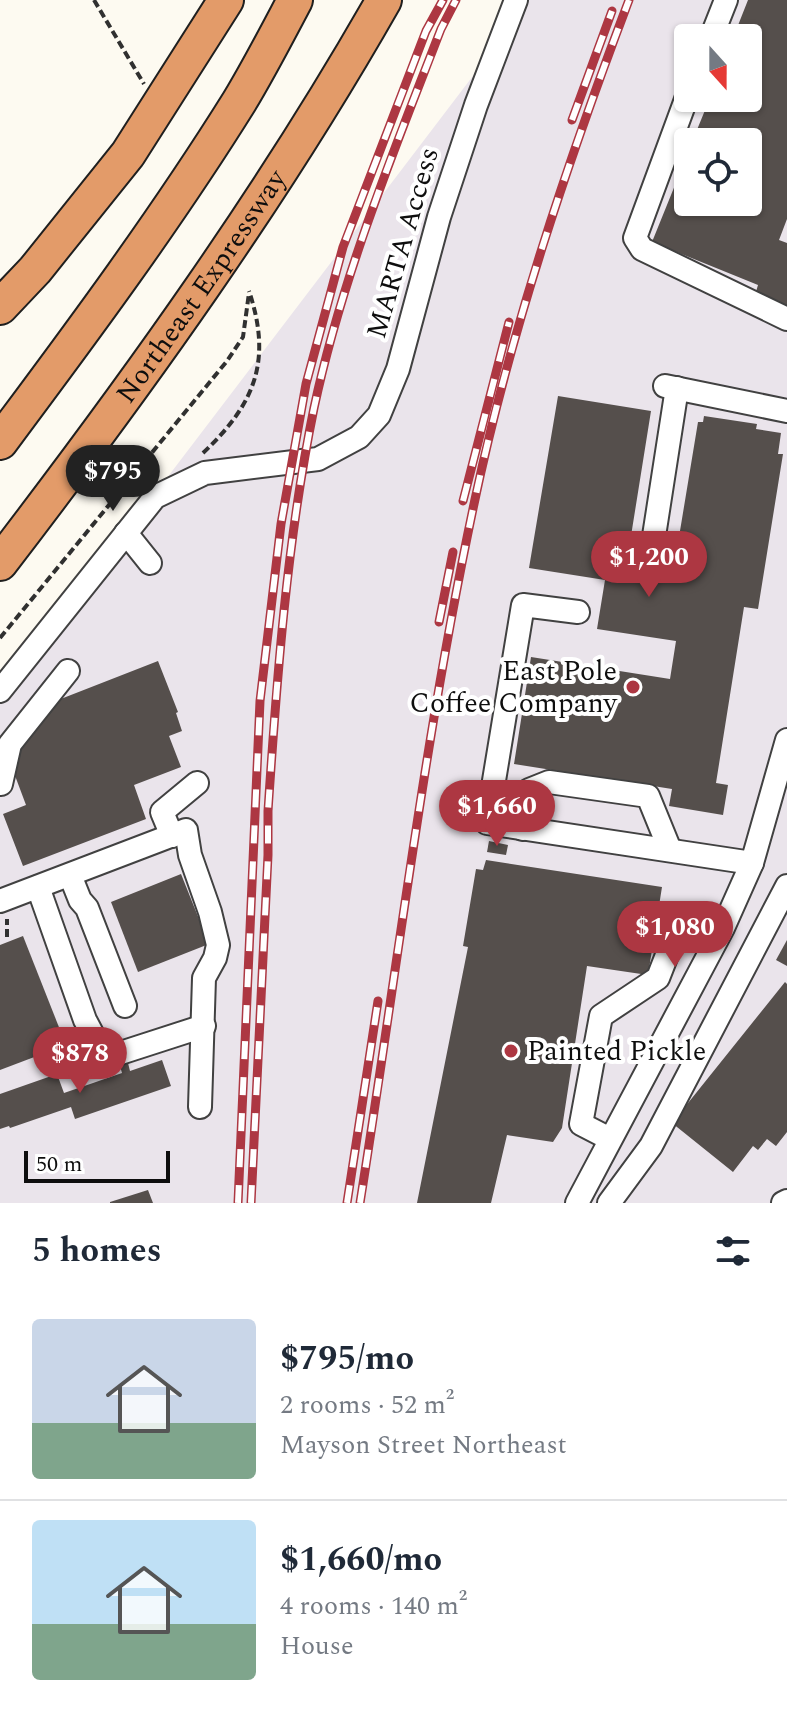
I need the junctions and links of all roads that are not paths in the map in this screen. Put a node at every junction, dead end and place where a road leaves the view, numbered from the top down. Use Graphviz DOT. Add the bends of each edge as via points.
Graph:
graph roads {
  1 [pos="226,0"];
  2 [pos="295,0"];
  3 [pos="384,0"];
  4 [pos="516,0"];
  5 [pos="726,0"];
  6 [pos="717,24"];
  7 [pos="681,112"];
  8 [pos="0,307"];
  9 [pos="787,319"];
  10 [pos="787,411"];
  11 [pos="0,442"];
  12 [pos="126,533"];
  13 [pos="654,536"];
  14 [pos="0,563"];
  15 [pos="150,563"];
  16 [pos="578,612"];
  17 [pos="68,671"];
  18 [pos="0,691"];
  19 [pos="785,753"];
  20 [pos="197,783"];
  21 [pos="1,784"];
  22 [pos="523,829"];
  23 [pos="179,833"];
  24 [pos="670,850"];
  25 [pos="752,863"];
  26 [pos="70,875"];
  27 [pos="787,886"];
  28 [pos="38,887"];
  29 [pos="4,908"];
  30 [pos="683,914"];
  31 [pos="658,978"];
  32 [pos="686,996"];
  33 [pos="125,1006"];
  34 [pos="204,1026"];
  35 [pos="200,1107"];
  36 [pos="610,1139"];
  37 [pos="577,1203"];
  38 [pos="609,1203"];
  1 -- 8 [label="highway" via="128,154"];
  2 -- 11 [label="highway" via="240,100 190,176"];
  3 -- 14 [label="highway, Northeast Expressway" via="204,284"];
  4 -- 12 [label="street, MARTA Access" via="439,217 398,369 379,415 359,437 318,459 205,473 185,481 155,497"];
  5 -- 6 [label="street"];
  7 -- 9 [label="street" via="635,238 642,249"];
  10 -- 13 [label="street" via="670,387"];
  12 -- 15 [label="street"];
  12 -- 18 [label="street, MARTA Access"];
  16 -- 22 [label="street" via="523,605 487,823"];
  17 -- 21 [label="street" via="10,744"];
  19 -- 25 [label="street"];
  20 -- 23 [label="street" via="162,812"];
  22 -- 24 [label="street"];
  22 -- 24 [label="street" via="529,790 549,782 648,796"];
  23 -- 26 [label="street"];
  23 -- 34 [label="street" via="218,945 204,978"];
  24 -- 25 [label="street"];
  25 -- 32 [label="street"];
  26 -- 28 [label="street"];
  26 -- 33 [label="street"];
  27 -- 38 [label="street" via="651,1146"];
  28 -- 29 [label="street"];
  28 -- 34 [label="street" via="85,1020 105,1058"];
  30 -- 31 [label="street"];
  31 -- 32 [label="street"];
  31 -- 36 [label="street" via="601,1016 581,1124"];
  32 -- 36 [label="street"];
  34 -- 35 [label="street"];
  36 -- 37 [label="street"];
}
